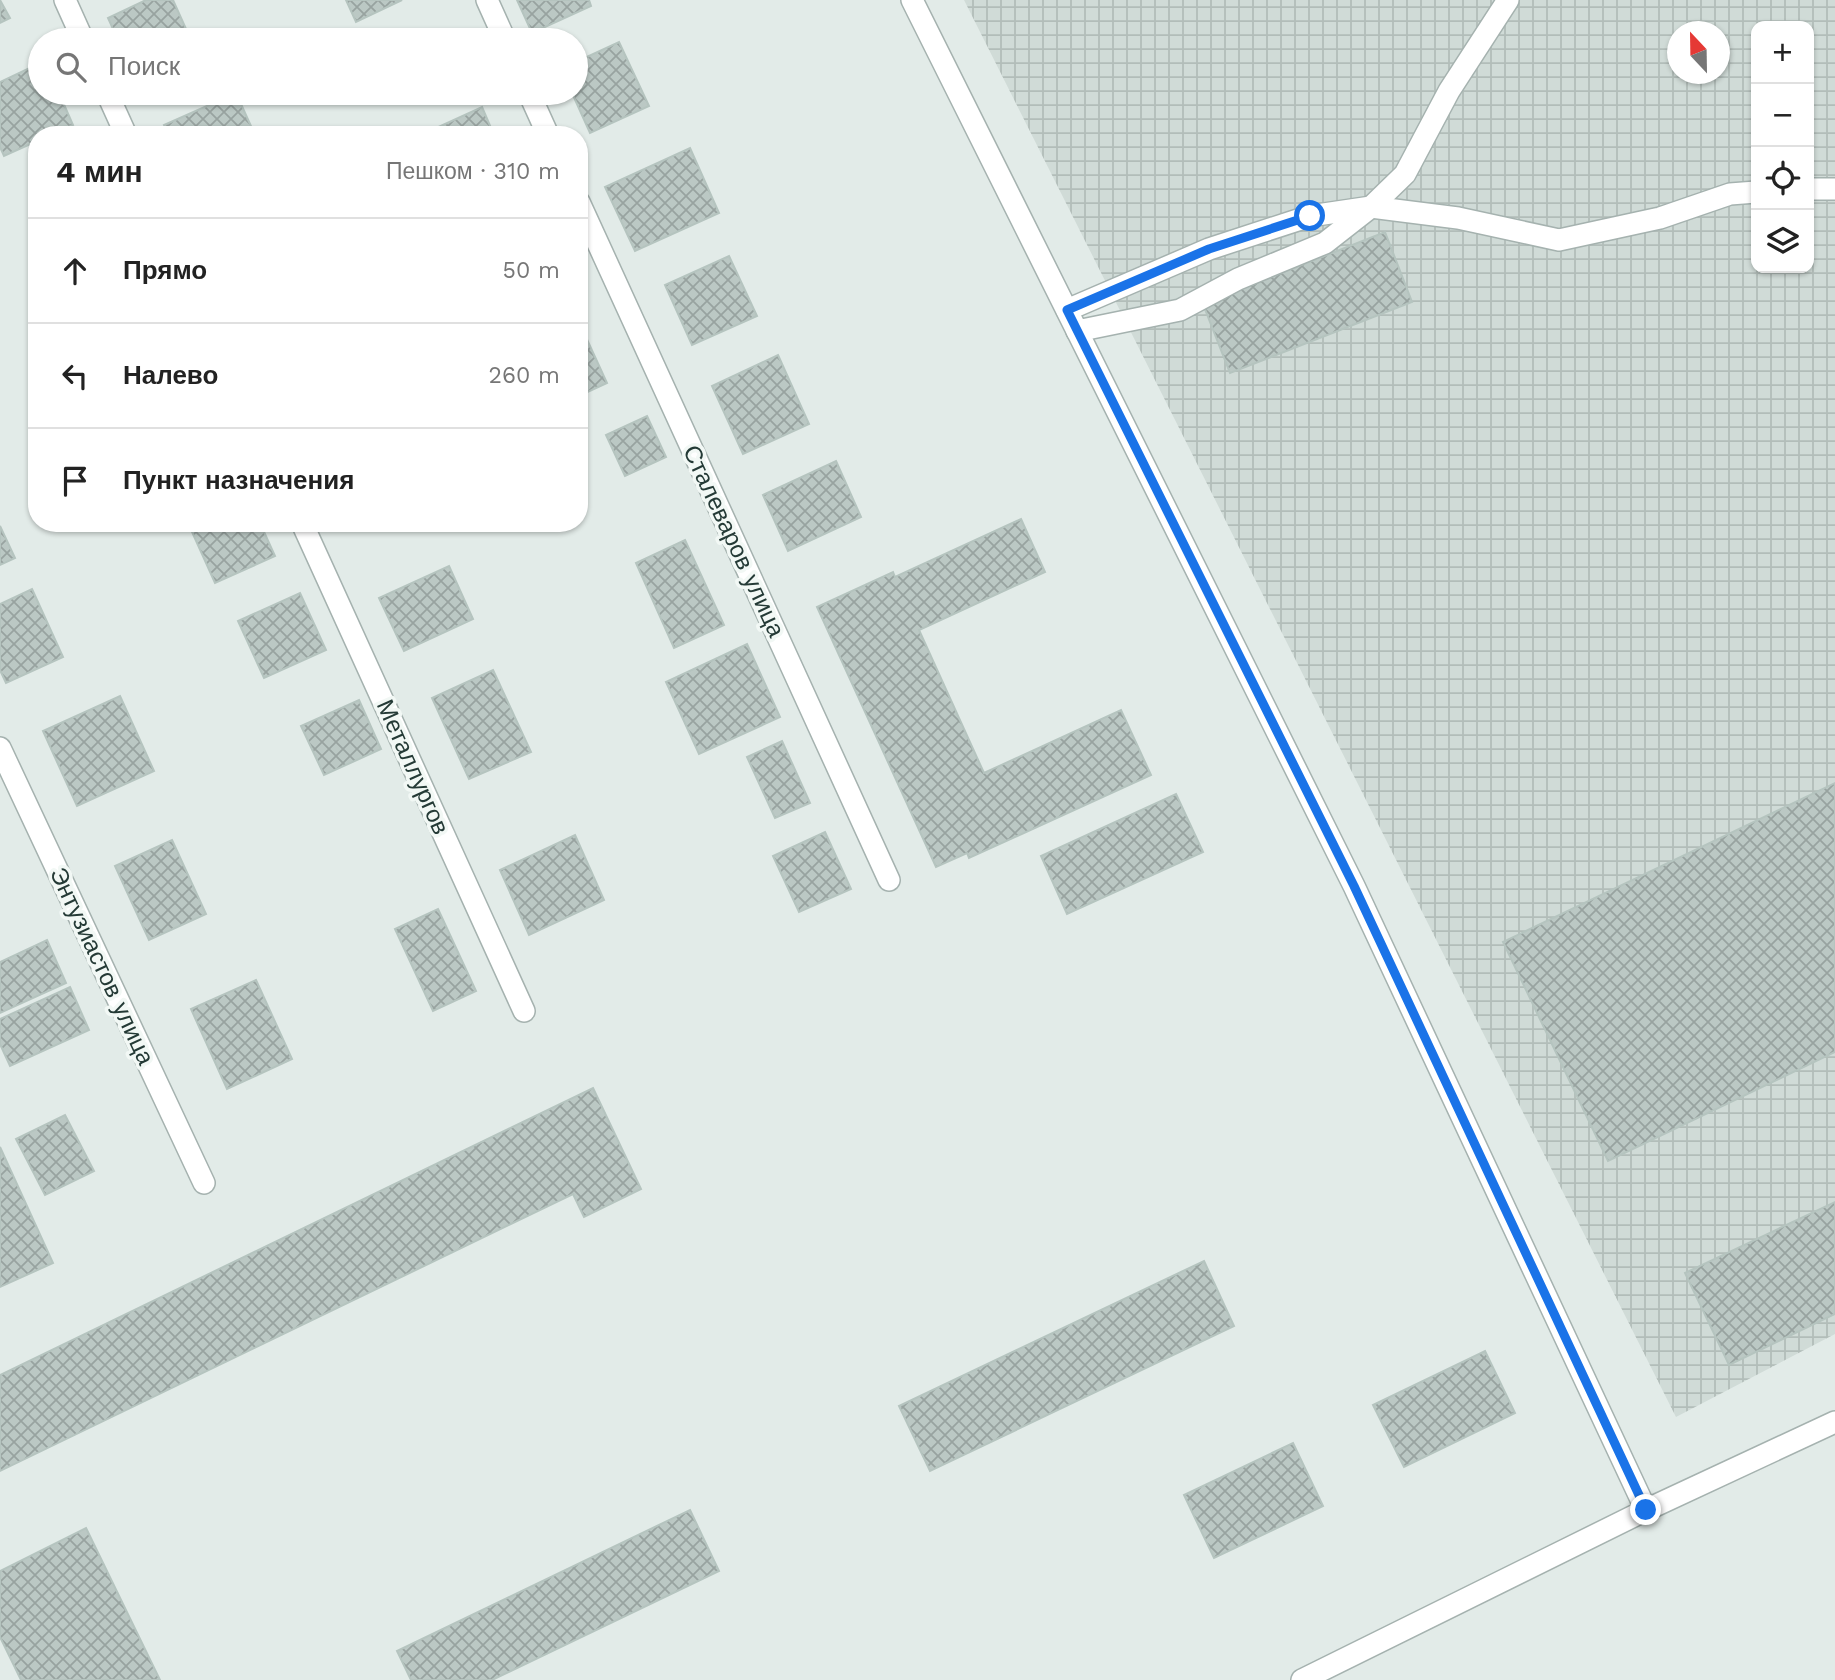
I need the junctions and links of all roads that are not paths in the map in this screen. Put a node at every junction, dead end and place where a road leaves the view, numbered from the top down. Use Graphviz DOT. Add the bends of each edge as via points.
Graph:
graph roads {
  1 [pos="65,0"];
  2 [pos="487,0"];
  3 [pos="912,0"];
  4 [pos="1508,0"];
  5 [pos="78,28"];
  6 [pos="500,28"];
  7 [pos="112,105"];
  8 [pos="534,105"];
  9 [pos="122,126"];
  10 [pos="544,126"];
  11 [pos="1814,189"];
  12 [pos="1835,189"];
  13 [pos="1751,192"];
  14 [pos="1371,207"];
  15 [pos="588,222"];
  16 [pos="1067,310"];
  17 [pos="1077,331"];
  18 [pos="306,532"];
  19 [pos="0,748"];
  20 [pos="889,880"];
  21 [pos="524,1012"];
  22 [pos="204,1183"];
  23 [pos="1835,1422"];
  24 [pos="1646,1510"];
  25 [pos="1302,1680"];
  1 -- 5 [label="street"];
  2 -- 6 [label="street"];
  3 -- 16 [label="street"];
  4 -- 14 [label="street" via="1449,91 1405,174"];
  7 -- 9 [label="street"];
  8 -- 10 [label="street"];
  11 -- 12 [label="street"];
  13 -- 14 [label="street" via="1559,240 1458,218"];
  14 -- 16 [label="street" via="1310,216 1209,249"];
  14 -- 17 [label="street" via="1325,243 1238,279 1181,310"];
  15 -- 20 [label="street, Сталеваров улица"];
  16 -- 17 [label="street"];
  17 -- 24 [label="street" via="1354,886"];
  18 -- 21 [label="street, Металлургов"];
  19 -- 22 [label="street, Энтузиастов улица"];
  23 -- 24 [label="street"];
  24 -- 25 [label="street"];
}
